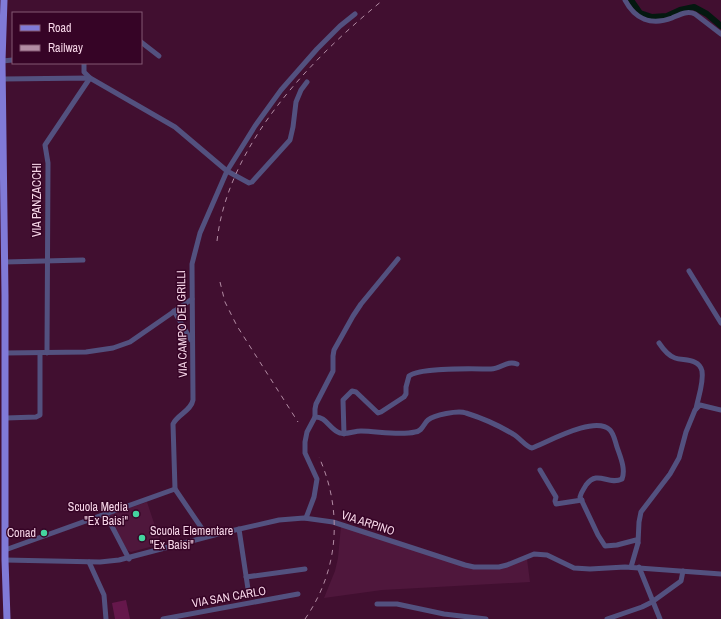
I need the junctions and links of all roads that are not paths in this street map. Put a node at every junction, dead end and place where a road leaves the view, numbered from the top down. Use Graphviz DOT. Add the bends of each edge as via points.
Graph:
graph roads {
  1 [pos="4,0"];
  2 [pos="624,0"];
  3 [pos="355,14"];
  4 [pos="721,34"];
  5 [pos="142,43"];
  6 [pos="159,56"];
  7 [pos="12,60"];
  8 [pos="2,61"];
  9 [pos="84,64"];
  10 [pos="90,78"];
  11 [pos="3,79"];
  12 [pos="308,82"];
  13 [pos="227,171"];
  14 [pos="3,257"];
  15 [pos="398,259"];
  16 [pos="83,260"];
  17 [pos="47,261"];
  18 [pos="689,271"];
  19 [pos="192,299"];
  20 [pos="174,311"];
  21 [pos="721,323"];
  22 [pos="192,341"];
  23 [pos="659,343"];
  24 [pos="5,353"];
  25 [pos="47,353"];
  26 [pos="40,354"];
  27 [pos="517,364"];
  28 [pos="696,409"];
  29 [pos="721,410"];
  30 [pos="316,417"];
  31 [pos="6,418"];
  32 [pos="344,434"];
  33 [pos="540,470"];
  34 [pos="175,489"];
  35 [pos="582,500"];
  36 [pos="105,513"];
  37 [pos="306,518"];
  38 [pos="239,529"];
  39 [pos="207,536"];
  40 [pos="638,543"];
  41 [pos="5,550"];
  42 [pos="129,559"];
  43 [pos="5,560"];
  44 [pos="89,562"];
  45 [pos="631,567"];
  46 [pos="639,567"];
  47 [pos="305,569"];
  48 [pos="683,571"];
  49 [pos="721,574"];
  50 [pos="246,577"];
  51 [pos="248,589"];
  52 [pos="298,594"];
  53 [pos="652,602"];
  54 [pos="377,604"];
  55 [pos="7,619"];
  56 [pos="106,619"];
  57 [pos="163,619"];
  58 [pos="486,619"];
  59 [pos="607,619"];
  60 [pos="660,619"];
  1 -- 8 [label="main road"];
  2 -- 4 [label="street" via="635,14 646,20 660,22 691,12"];
  3 -- 13 [label="street, VIA CAMPO DEI GRILLI" via="317,49 281,90"];
  5 -- 6 [label="street"];
  7 -- 8 [label="street"];
  8 -- 11 [label="main road"];
  9 -- 10 [label="street" via="84,72"];
  10 -- 11 [label="street"];
  10 -- 13 [label="street" via="173,126"];
  10 -- 17 [label="street, VIA PANZACCHI" via="45,145 48,162"];
  11 -- 14 [label="main road"];
  12 -- 13 [label="street" via="301,89 296,102 293,133 288,144 252,182"];
  13 -- 19 [label="street, VIA CAMPO DEI GRILLI" via="197,242 192,265"];
  14 -- 17 [label="street"];
  14 -- 24 [label="main road"];
  15 -- 30 [label="street" via="360,306 336,348 333,371 316,404"];
  16 -- 17 [label="street"];
  17 -- 25 [label="street, VIA PANZACCHI"];
  18 -- 21 [label="street"];
  19 -- 20 [label="street"];
  19 -- 22 [label="street, VIA CAMPO DEI GRILLI"];
  20 -- 22 [label="street"];
  20 -- 25 [label="street" via="125,344 94,351"];
  22 -- 34 [label="street, VIA CAMPO DEI GRILLI" via="192,403 173,425"];
  23 -- 28 [label="street" via="671,356 694,362 700,367 702,378"];
  24 -- 26 [label="street"];
  24 -- 31 [label="main road"];
  25 -- 26 [label="street"];
  26 -- 31 [label="street" via="40,415 34,418"];
  27 -- 32 [label="street" via="508,363 493,369 418,371 408,376 406,394 378,413 356,392 352,392 343,400"];
  28 -- 29 [label="street" via="700,405"];
  28 -- 40 [label="street" via="679,458 641,512"];
  30 -- 32 [label="street"];
  30 -- 37 [label="street" via="307,432 305,442 305,454 317,479"];
  31 -- 41 [label="main road"];
  32 -- 35 [label="street" via="359,431 416,432 430,419 452,412 460,412 499,426 514,434 529,448 590,426 608,428 613,434 621,460 622,479 618,481 601,478 590,481 581,493"];
  33 -- 35 [label="street" via="556,497 556,504"];
  34 -- 36 [label="street"];
  34 -- 39 [label="street"];
  35 -- 40 [label="street" via="605,546 636,540"];
  36 -- 41 [label="street"];
  36 -- 42 [label="street"];
  37 -- 38 [label="street, VIA ARPINO"];
  37 -- 45 [label="street, VIA ARPINO" via="332,522 474,567 507,565 534,554 547,555 574,568"];
  38 -- 39 [label="street, VIA ARPINO"];
  38 -- 50 [label="street"];
  39 -- 42 [label="street, VIA ARPINO"];
  40 -- 45 [label="street"];
  41 -- 43 [label="main road"];
  42 -- 44 [label="street, VIA ARPINO"];
  43 -- 44 [label="street, VIA ARPINO"];
  43 -- 55 [label="main road"];
  44 -- 56 [label="street" via="104,595"];
  45 -- 46 [label="street, VIA ARPINO"];
  46 -- 48 [label="street, VIA ARPINO"];
  46 -- 53 [label="street"];
  47 -- 50 [label="street"];
  48 -- 49 [label="street, VIA ARPINO"];
  48 -- 53 [label="street" via="681,581"];
  50 -- 51 [label="street"];
  52 -- 57 [label="street, VIA SAN CARLO"];
  53 -- 59 [label="street"];
  53 -- 60 [label="street"];
  54 -- 58 [label="street" via="397,604 444,614"];
}
